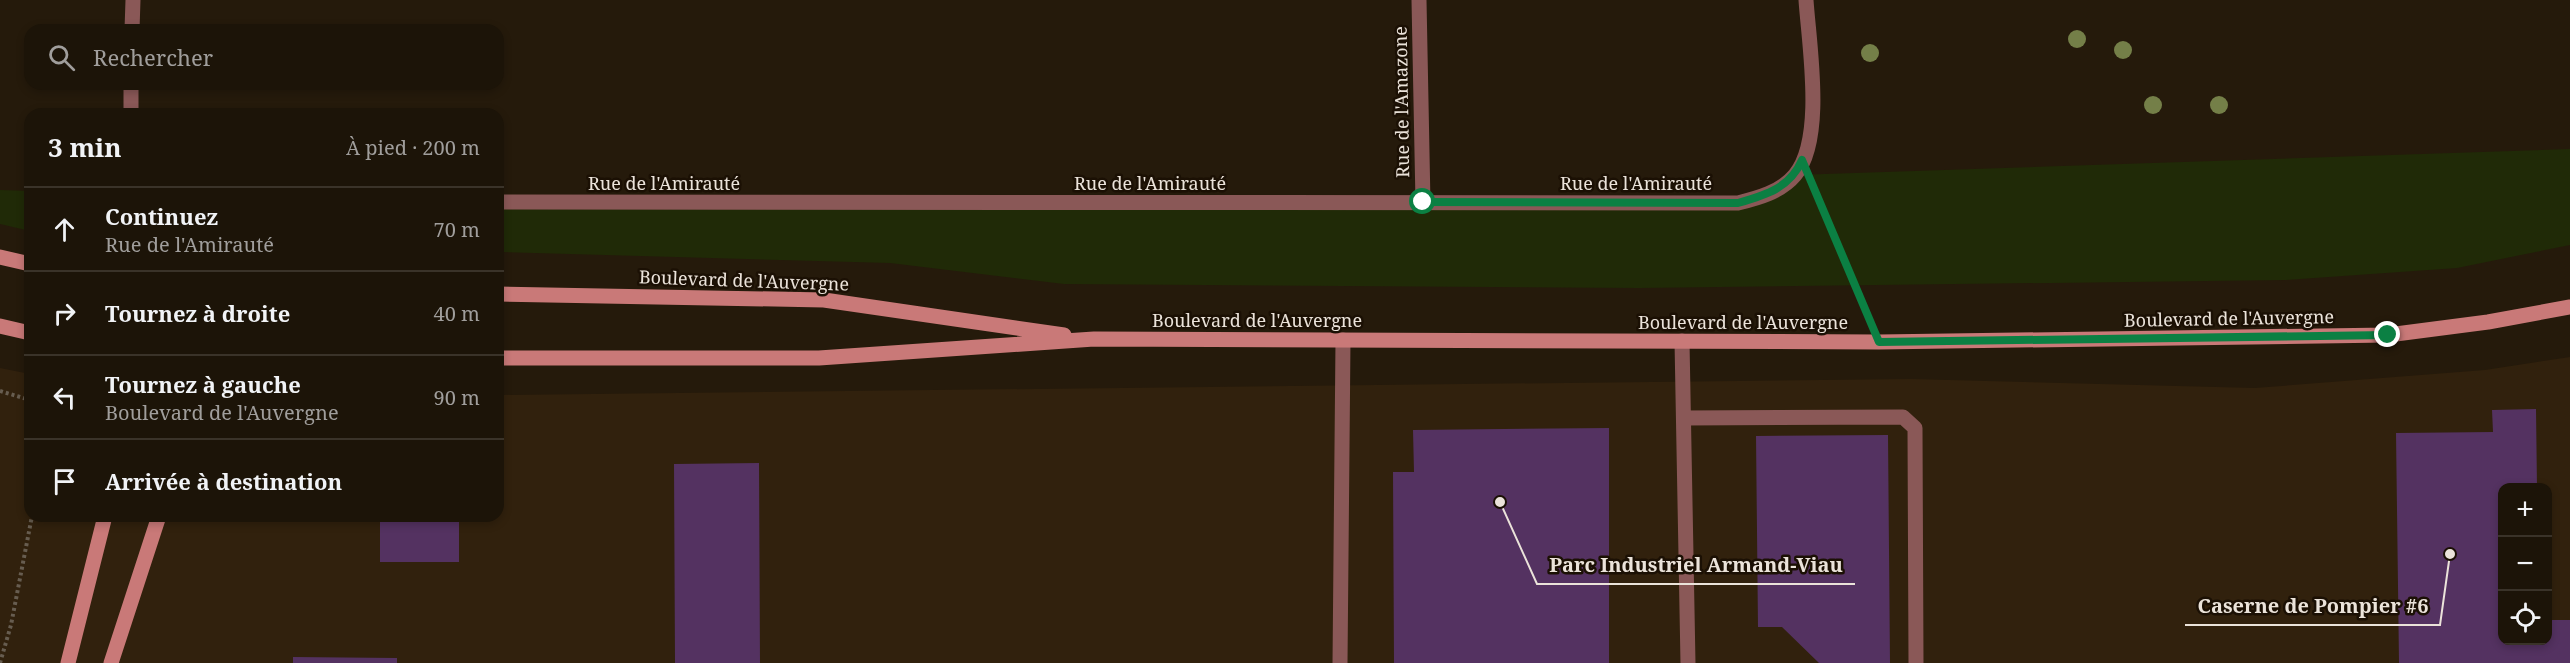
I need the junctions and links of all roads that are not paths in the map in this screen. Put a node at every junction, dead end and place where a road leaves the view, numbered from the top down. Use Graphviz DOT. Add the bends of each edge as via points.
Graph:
graph roads {
  1 [pos="133,0"];
  2 [pos="1419,0"];
  3 [pos="1806,0"];
  4 [pos="132,24"];
  5 [pos="131,90"];
  6 [pos="131,108"];
  7 [pos="504,202"];
  8 [pos="1423,202"];
  9 [pos="0,257"];
  10 [pos="24,263"];
  11 [pos="504,294"];
  12 [pos="2570,307"];
  13 [pos="0,326"];
  14 [pos="24,332"];
  15 [pos="1094,339"];
  16 [pos="1343,340"];
  17 [pos="1682,341"];
  18 [pos="504,358"];
  19 [pos="1684,418"];
  20 [pos="103,522"];
  21 [pos="157,522"];
  22 [pos="68,663"];
  23 [pos="111,663"];
  24 [pos="1340,663"];
  25 [pos="1688,663"];
  26 [pos="1916,663"];
  1 -- 4 [label="street"];
  2 -- 8 [label="street, Rue de l'Amazone"];
  3 -- 8 [label="street, Rue de l'Amirauté" via="1814,113 1808,146 1796,175 1769,195 1738,203"];
  5 -- 6 [label="street"];
  7 -- 8 [label="street, Rue de l'Amirauté"];
  9 -- 10 [label="main road"];
  11 -- 15 [label="main road, Boulevard de l'Auvergne" via="824,300"];
  12 -- 17 [label="main road, Boulevard de l'Auvergne" via="2388,335"];
  13 -- 14 [label="main road"];
  15 -- 16 [label="main road, Boulevard de l'Auvergne"];
  15 -- 18 [label="main road, Boulevard de l'Auvergne" via="819,358"];
  16 -- 17 [label="main road, Boulevard de l'Auvergne"];
  16 -- 24 [label="street"];
  17 -- 19 [label="street"];
  19 -- 25 [label="street"];
  19 -- 26 [label="street" via="1903,417 1915,428"];
  20 -- 22 [label="main road"];
  21 -- 23 [label="main road"];
}
